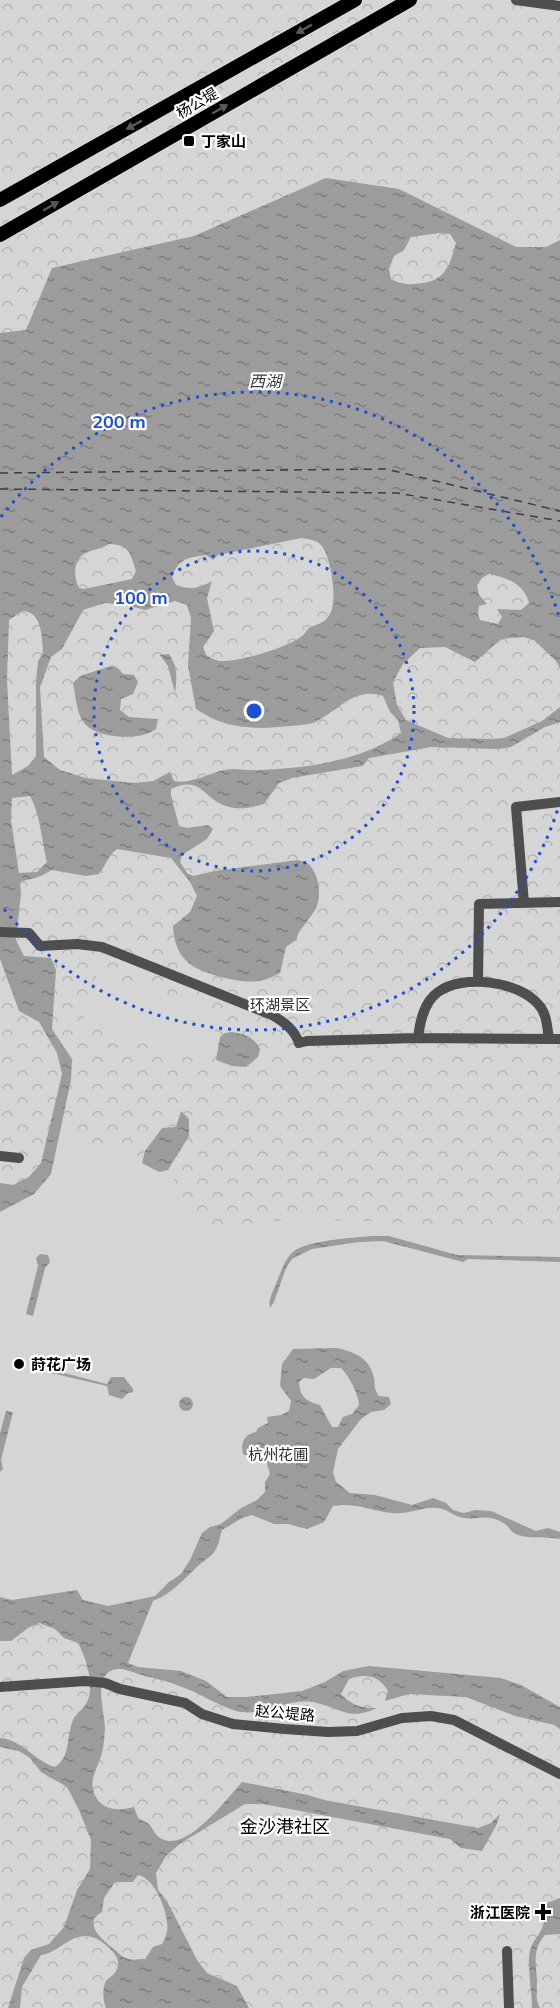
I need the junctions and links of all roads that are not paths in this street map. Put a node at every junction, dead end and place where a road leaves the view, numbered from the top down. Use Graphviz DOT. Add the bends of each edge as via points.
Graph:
graph roads {
  1 [pos="354,0"];
  2 [pos="410,0"];
  3 [pos="516,0"];
  4 [pos="560,6"];
  5 [pos="0,200"];
  6 [pos="0,235"];
  7 [pos="560,802"];
  8 [pos="560,902"];
  9 [pos="524,903"];
  10 [pos="0,932"];
  11 [pos="478,982"];
  12 [pos="418,1038"];
  13 [pos="555,1039"];
  14 [pos="0,1156"];
  15 [pos="19,1158"];
  16 [pos="0,1687"];
  17 [pos="560,1774"];
  18 [pos="507,1951"];
  19 [pos="510,2008"];
  1 -- 5 [label="main road, 杨公堤, one-way"];
  6 -- 2 [label="main road, 杨公堤, one-way"];
  3 -- 4 [label="street"];
  7 -- 9 [label="street" via="516,807"];
  8 -- 9 [label="street"];
  9 -- 11 [label="street" via="479,904"];
  10 -- 12 [label="street" via="29,933 40,946 102,947 263,1010 283,1022 299,1043"];
  11 -- 12 [label="street" via="437,992 422,1014"];
  11 -- 13 [label="street" via="513,988 530,997 540,1005"];
  12 -- 13 [label="street"];
  14 -- 15 [label="street"];
  16 -- 17 [label="street, 赵公堤路" via="105,1683 185,1703 202,1714 233,1724 328,1732 357,1731 402,1718 431,1716 454,1720"];
  18 -- 19 [label="street"];
}
